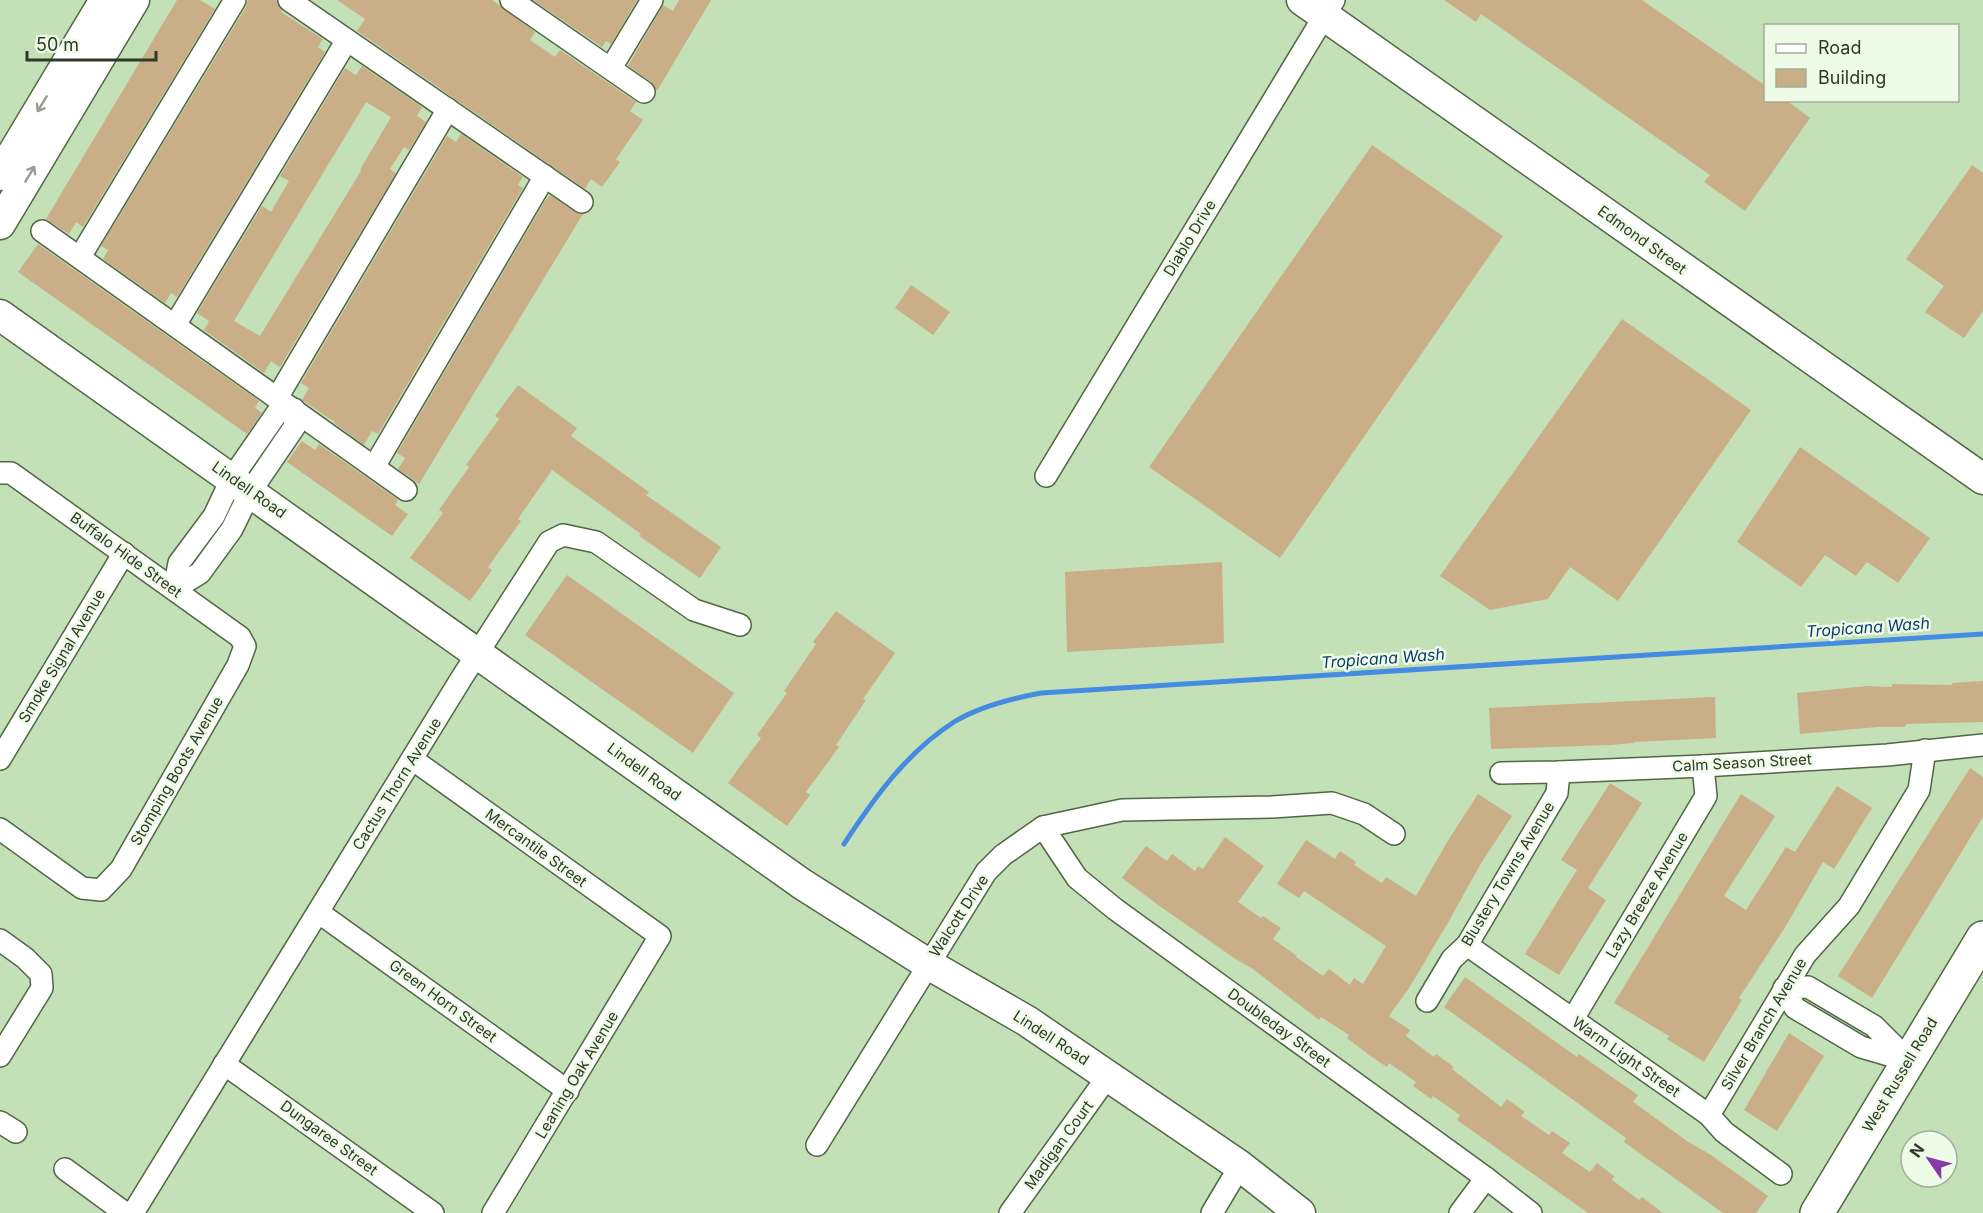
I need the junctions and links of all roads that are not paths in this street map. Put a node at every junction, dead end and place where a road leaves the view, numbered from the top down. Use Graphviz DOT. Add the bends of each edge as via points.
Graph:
graph roads {
  1 [pos="105,0"];
  2 [pos="134,0"];
  3 [pos="235,0"];
  4 [pos="289,0"];
  5 [pos="513,0"];
  6 [pos="652,0"];
  7 [pos="1320,5"];
  8 [pos="347,40"];
  9 [pos="611,68"];
  10 [pos="77,70"];
  11 [pos="644,92"];
  12 [pos="448,109"];
  13 [pos="0,175"];
  14 [pos="545,176"];
  15 [pos="582,202"];
  16 [pos="0,224"];
  17 [pos="42,231"];
  18 [pos="80,257"];
  19 [pos="0,315"];
  20 [pos="175,325"];
  21 [pos="286,404"];
  22 [pos="374,467"];
  23 [pos="0,473"];
  24 [pos="1046,476"];
  25 [pos="1983,479"];
  26 [pos="241,485"];
  27 [pos="406,490"];
  28 [pos="124,553"];
  29 [pos="174,589"];
  30 [pos="740,625"];
  31 [pos="245,646"];
  32 [pos="477,653"];
  33 [pos="1983,745"];
  34 [pos="1925,750"];
  35 [pos="0,759"];
  36 [pos="412,759"];
  37 [pos="1703,766"];
  38 [pos="1559,772"];
  39 [pos="1501,773"];
  40 [pos="1043,828"];
  41 [pos="0,829"];
  42 [pos="1394,834"];
  43 [pos="318,912"];
  44 [pos="660,936"];
  45 [pos="1983,938"];
  46 [pos="0,940"];
  47 [pos="1467,945"];
  48 [pos="928,964"];
  49 [pos="1784,988"];
  50 [pos="1427,1001"];
  51 [pos="1573,1019"];
  52 [pos="0,1056"];
  53 [pos="1908,1061"];
  54 [pos="225,1064"];
  55 [pos="1108,1076"];
  56 [pos="568,1091"];
  57 [pos="1708,1115"];
  58 [pos="817,1145"];
  59 [pos="1240,1166"];
  60 [pos="65,1169"];
  61 [pos="1781,1174"];
  62 [pos="1486,1178"];
  63 [pos="125,1213"];
  64 [pos="133,1213"];
  65 [pos="433,1213"];
  66 [pos="494,1213"];
  67 [pos="1010,1213"];
  68 [pos="1212,1213"];
  69 [pos="1300,1213"];
  70 [pos="1460,1213"];
  71 [pos="1531,1213"];
  72 [pos="1817,1213"];
  1 -- 10 [label="street"];
  2 -- 10 [label="street"];
  3 -- 18 [label="street"];
  4 -- 8 [label="street"];
  5 -- 9 [label="street"];
  6 -- 9 [label="street"];
  7 -- 24 [label="street, Diablo Drive"];
  7 -- 25 [label="street, Edmond Street" via="1759,323"];
  8 -- 12 [label="street"];
  8 -- 20 [label="street"];
  9 -- 11 [label="street"];
  10 -- 13 [label="street, one-way"];
  16 -- 10 [label="street, one-way"];
  12 -- 14 [label="street"];
  12 -- 21 [label="street"];
  14 -- 15 [label="street"];
  14 -- 22 [label="street"];
  17 -- 18 [label="street"];
  18 -- 20 [label="street"];
  19 -- 26 [label="street, Lindell Road"];
  20 -- 21 [label="street"];
  21 -- 22 [label="street"];
  21 -- 26 [label="street" via="296,426"];
  22 -- 27 [label="street"];
  23 -- 28 [label="street, Buffalo Hide Street" via="11,473"];
  26 -- 29 [label="street" via="232,529 200,573"];
  26 -- 32 [label="street, Lindell Road"];
  28 -- 29 [label="street, Buffalo Hide Street"];
  28 -- 35 [label="street, Smoke Signal Avenue"];
  29 -- 31 [label="street, Buffalo Hide Street" via="240,637"];
  30 -- 32 [label="street, Cactus Thorn Avenue" via="694,610 596,542 563,535 549,542"];
  31 -- 41 [label="street, Stomping Boots Avenue" via="238,665 121,869 101,890 82,888"];
  32 -- 36 [label="street, Cactus Thorn Avenue"];
  32 -- 48 [label="street, Lindell Road" via="763,857"];
  33 -- 34 [label="street, Calm Season Street"];
  34 -- 37 [label="street, Calm Season Street"];
  34 -- 49 [label="street, Silver Branch Avenue" via="1919,790 1849,906 1805,955"];
  36 -- 43 [label="street, Cactus Thorn Avenue"];
  36 -- 44 [label="street, Mercantile Street"];
  37 -- 38 [label="street, Calm Season Street"];
  37 -- 51 [label="street, Lazy Breeze Avenue" via="1706,796"];
  38 -- 39 [label="street, Calm Season Street"];
  38 -- 47 [label="street, Blustery Towns Avenue" via="1557,793"];
  40 -- 42 [label="street, Walcott Drive" via="1122,810 1332,803 1364,814"];
  40 -- 48 [label="street, Walcott Drive" via="1003,855 986,872"];
  40 -- 62 [label="street, Doubleday Street" via="1077,878 1115,909"];
  43 -- 54 [label="street, Cactus Thorn Avenue"];
  43 -- 56 [label="street, Green Horn Street"];
  44 -- 56 [label="street, Leaning Oak Avenue"];
  45 -- 53 [label="main road, West Russell Road"];
  46 -- 52 [label="street" via="41,974 42,988"];
  47 -- 50 [label="street, Blustery Towns Avenue" via="1452,959"];
  47 -- 51 [label="street, Warm Light Street"];
  48 -- 55 [label="street, Lindell Road" via="1027,1021"];
  48 -- 58 [label="street, Walcott Drive"];
  49 -- 53 [label="street" via="1794,1008 1861,1047"];
  49 -- 57 [label="street, Silver Branch Avenue"];
  51 -- 57 [label="street, Warm Light Street"];
  53 -- 72 [label="main road, West Russell Road"];
  54 -- 64 [label="street, Cactus Thorn Avenue"];
  54 -- 65 [label="street, Dungaree Street"];
  55 -- 59 [label="street, Lindell Road"];
  55 -- 67 [label="street, Madigan Court"];
  56 -- 66 [label="street, Leaning Oak Avenue"];
  57 -- 61 [label="street, Warm Light Street" via="1724,1132"];
  59 -- 68 [label="street"];
  59 -- 69 [label="street, Lindell Road"];
  60 -- 63 [label="street"];
  62 -- 70 [label="street"];
  62 -- 71 [label="street, Doubleday Street"];
}
